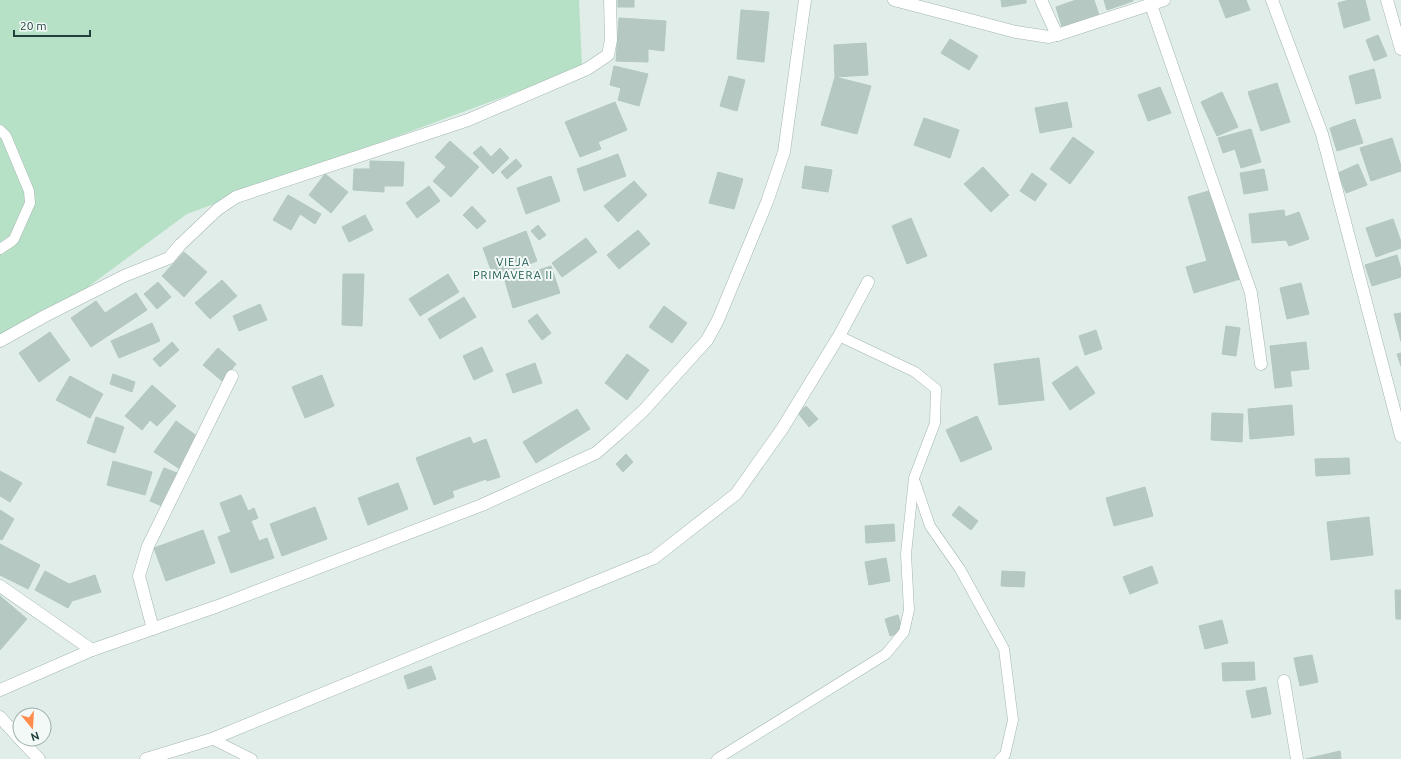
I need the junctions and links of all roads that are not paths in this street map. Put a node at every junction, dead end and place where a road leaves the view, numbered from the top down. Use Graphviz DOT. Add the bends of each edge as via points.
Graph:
graph roads {
  1 [pos="610,0"];
  2 [pos="805,0"];
  3 [pos="894,0"];
  4 [pos="1041,0"];
  5 [pos="1164,0"];
  6 [pos="1272,0"];
  7 [pos="1387,0"];
  8 [pos="1152,5"];
  9 [pos="1057,35"];
  10 [pos="1401,49"];
  11 [pos="0,130"];
  12 [pos="0,250"];
  13 [pos="868,282"];
  14 [pos="839,336"];
  15 [pos="0,341"];
  16 [pos="1261,364"];
  17 [pos="232,376"];
  18 [pos="1401,436"];
  19 [pos="914,478"];
  20 [pos="0,586"];
  21 [pos="153,629"];
  22 [pos="92,650"];
  23 [pos="1284,681"];
  24 [pos="0,690"];
  25 [pos="0,717"];
  26 [pos="12,730"];
  27 [pos="212,739"];
  28 [pos="28,747"];
  29 [pos="1005,758"];
  30 [pos="39,759"];
  31 [pos="146,759"];
  32 [pos="252,759"];
  33 [pos="717,759"];
  34 [pos="1297,759"];
  1 -- 15 [label="street" via="611,40 608,55 587,69 468,120 236,197 168,258 112,282"];
  2 -- 21 [label="street" via="784,152 767,202 713,330 644,410 596,452 482,505"];
  3 -- 9 [label="street" via="1016,32 1049,37"];
  4 -- 9 [label="street"];
  5 -- 8 [label="street"];
  6 -- 18 [label="street" via="1322,134"];
  7 -- 10 [label="street"];
  8 -- 9 [label="street"];
  8 -- 16 [label="street" via="1251,293"];
  11 -- 12 [label="lane" via="6,136 29,191 30,203 14,239"];
  13 -- 14 [label="street"];
  14 -- 19 [label="lane" via="915,372 936,388 935,423"];
  14 -- 27 [label="street" via="782,429 736,494 654,558"];
  17 -- 21 [label="street" via="148,546 139,576"];
  19 -- 29 [label="lane" via="930,526 960,569 1004,649 1013,720"];
  19 -- 33 [label="lane" via="906,554 909,610 904,632 886,654"];
  20 -- 22 [label="street"];
  21 -- 22 [label="street"];
  22 -- 24 [label="street"];
  23 -- 34 [label="street"];
  25 -- 26 [label="street"];
  27 -- 31 [label="street"];
  27 -- 32 [label="lane"];
  28 -- 30 [label="street"];
}
